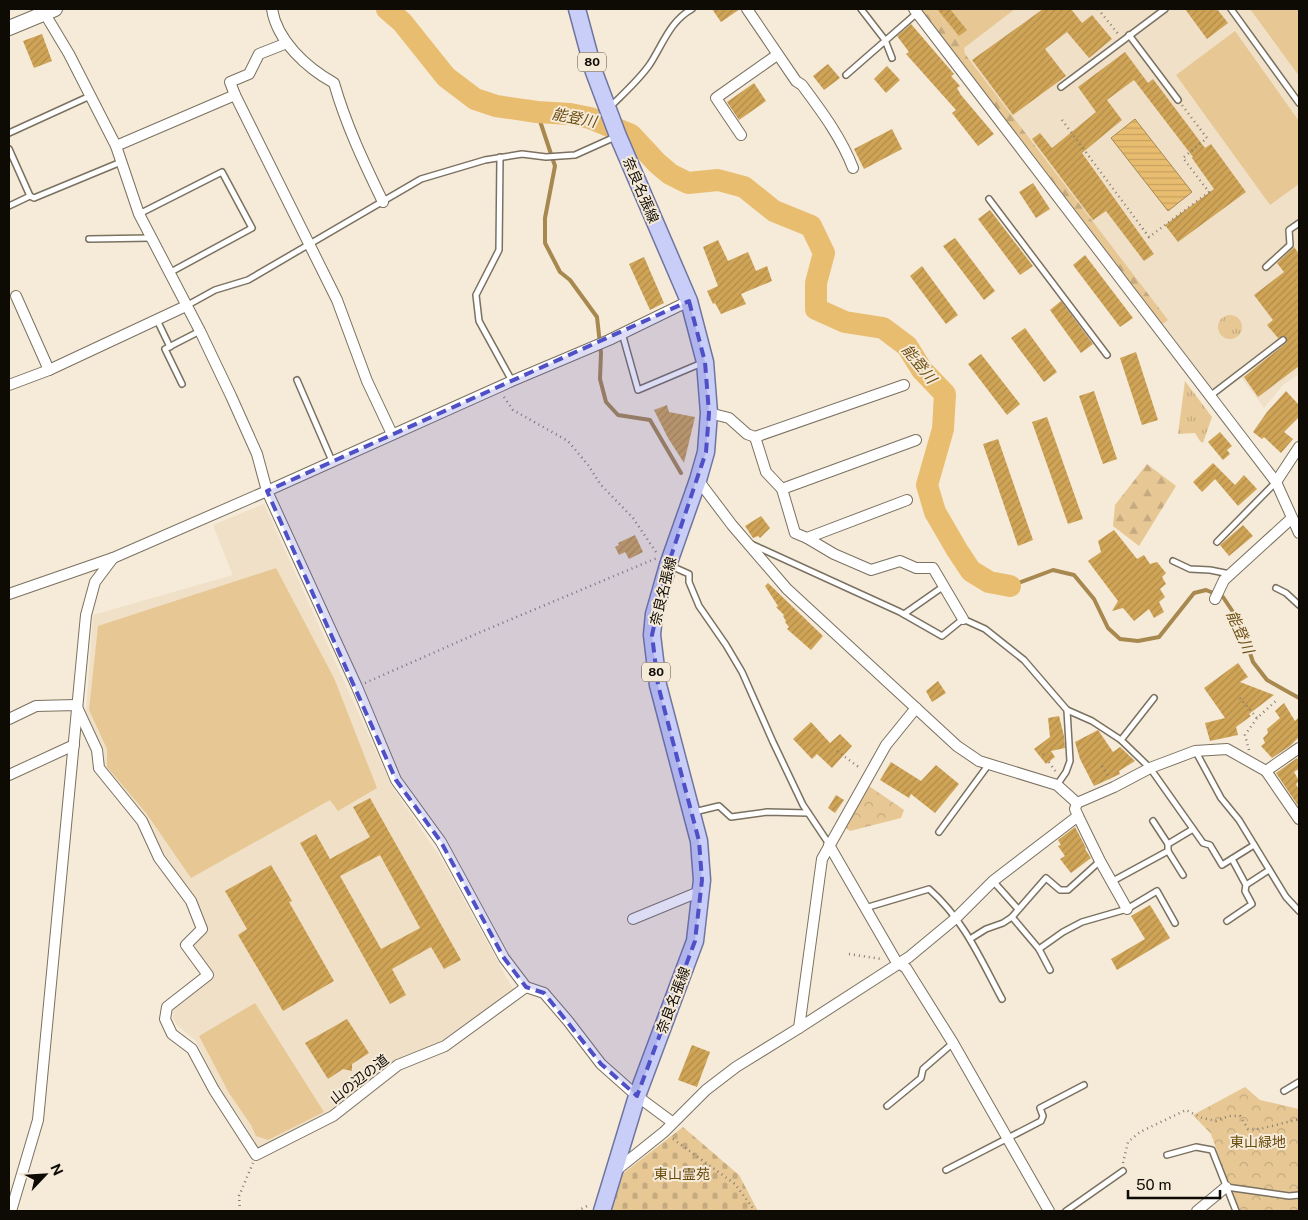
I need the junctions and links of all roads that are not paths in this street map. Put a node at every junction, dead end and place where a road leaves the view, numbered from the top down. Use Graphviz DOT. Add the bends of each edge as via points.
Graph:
graph roads {
  1 [pos="272,9"];
  2 [pos="577,9"];
  3 [pos="692,9"];
  4 [pos="861,9"];
  5 [pos="1165,9"];
  6 [pos="1231,9"];
  7 [pos="47,10"];
  8 [pos="749,10"];
  9 [pos="915,11"];
  10 [pos="9,28"];
  11 [pos="1129,35"];
  12 [pos="884,40"];
  13 [pos="287,43"];
  14 [pos="777,55"];
  15 [pos="892,58"];
  16 [pos="846,75"];
  17 [pos="1061,87"];
  18 [pos="91,95"];
  19 [pos="235,95"];
  20 [pos="1178,100"];
  21 [pos="1299,103"];
  22 [pos="609,112"];
  23 [pos="9,133"];
  24 [pos="741,135"];
  25 [pos="618,136"];
  26 [pos="116,146"];
  27 [pos="9,149"];
  28 [pos="500,157"];
  29 [pos="121,162"];
  30 [pos="853,168"];
  31 [pos="30,196"];
  32 [pos="989,199"];
  33 [pos="382,202"];
  34 [pos="9,206"];
  35 [pos="139,214"];
  36 [pos="1299,223"];
  37 [pos="151,238"];
  38 [pos="89,239"];
  39 [pos="310,244"];
  40 [pos="1266,267"];
  41 [pos="169,273"];
  42 [pos="16,296"];
  43 [pos="689,301"];
  44 [pos="186,306"];
  45 [pos="157,320"];
  46 [pos="200,332"];
  47 [pos="622,333"];
  48 [pos="1283,340"];
  49 [pos="170,347"];
  50 [pos="1107,355"];
  51 [pos="705,362"];
  52 [pos="49,370"];
  53 [pos="297,380"];
  54 [pos="512,381"];
  55 [pos="182,384"];
  56 [pos="9,385"];
  57 [pos="904,385"];
  58 [pos="1210,396"];
  59 [pos="709,413"];
  60 [pos="392,434"];
  61 [pos="755,437"];
  62 [pos="916,440"];
  63 [pos="1299,447"];
  64 [pos="332,461"];
  65 [pos="698,480"];
  66 [pos="1276,482"];
  67 [pos="782,489"];
  68 [pos="268,491"];
  69 [pos="907,500"];
  70 [pos="1296,516"];
  71 [pos="1299,533"];
  72 [pos="807,538"];
  73 [pos="1217,542"];
  74 [pos="749,543"];
  75 [pos="113,558"];
  76 [pos="666,560"];
  77 [pos="1173,561"];
  78 [pos="1227,577"];
  79 [pos="944,586"];
  80 [pos="1276,588"];
  81 [pos="9,594"];
  82 [pos="1215,599"];
  83 [pos="1299,605"];
  84 [pos="904,614"];
  85 [pos="964,619"];
  86 [pos="1154,698"];
  87 [pos="76,705"];
  88 [pos="916,708"];
  89 [pos="1067,710"];
  90 [pos="9,719"];
  91 [pos="1121,740"];
  92 [pos="74,746"];
  93 [pos="1299,748"];
  94 [pos="1196,751"];
  95 [pos="989,764"];
  96 [pos="1150,768"];
  97 [pos="1266,771"];
  98 [pos="9,775"];
  99 [pos="1057,785"];
  100 [pos="1077,803"];
  101 [pos="692,812"];
  102 [pos="808,813"];
  103 [pos="1078,816"];
  104 [pos="1299,819"];
  105 [pos="1153,821"];
  106 [pos="1193,829"];
  107 [pos="939,832"];
  108 [pos="1168,844"];
  109 [pos="830,845"];
  110 [pos="1254,845"];
  111 [pos="1168,851"];
  112 [pos="1232,859"];
  113 [pos="1100,860"];
  114 [pos="1269,870"];
  115 [pos="1183,875"];
  116 [pos="993,882"];
  117 [pos="1111,882"];
  118 [pos="1246,885"];
  119 [pos="701,890"];
  120 [pos="865,908"];
  121 [pos="1018,909"];
  122 [pos="1127,909"];
  123 [pos="1299,912"];
  124 [pos="1012,917"];
  125 [pos="956,918"];
  126 [pos="633,919"];
  127 [pos="1227,922"];
  128 [pos="1175,923"];
  129 [pos="970,939"];
  130 [pos="1038,949"];
  131 [pos="898,962"];
  132 [pos="1050,970"];
  133 [pos="526,987"];
  134 [pos="1002,999"];
  135 [pos="799,1028"];
  136 [pos="953,1042"];
  137 [pos="1299,1082"];
  138 [pos="1084,1086"];
  139 [pos="1284,1091"];
  140 [pos="637,1096"];
  141 [pos="887,1106"];
  142 [pos="672,1122"];
  143 [pos="1008,1138"];
  144 [pos="1167,1155"];
  145 [pos="946,1170"];
  146 [pos="1123,1171"];
  147 [pos="614,1173"];
  148 [pos="1226,1187"];
  149 [pos="1299,1195"];
  150 [pos="11,1211"];
  151 [pos="602,1211"];
  152 [pos="1049,1211"];
  153 [pos="1066,1211"];
  154 [pos="1197,1211"];
  155 [pos="1236,1211"];
  1 -- 13 [label="street" via="274,21"];
  2 -- 22 [label="main road, 奈良名張線 / 80"];
  3 -- 22 [label="lane" via="669,30 650,64"];
  4 -- 12 [label="lane"];
  5 -- 11 [label="lane"];
  6 -- 21 [label="lane"];
  7 -- 10 [label="main road"];
  7 -- 18 [label="street"];
  8 -- 14 [label="street"];
  9 -- 12 [label="lane"];
  9 -- 58 [label="street"];
  11 -- 17 [label="lane"];
  11 -- 20 [label="lane"];
  12 -- 15 [label="lane"];
  12 -- 16 [label="lane"];
  13 -- 19 [label="street" via="259,54 248,74 230,82"];
  13 -- 33 [label="street" via="310,68 334,83 344,116"];
  14 -- 24 [label="street" via="716,98"];
  14 -- 30 [label="street" via="834,128"];
  18 -- 23 [label="lane"];
  18 -- 26 [label="street"];
  19 -- 26 [label="street"];
  19 -- 39 [label="street"];
  22 -- 25 [label="main road, 奈良名張線 / 80"];
  25 -- 28 [label="lane" via="574,155"];
  25 -- 43 [label="main road, 奈良名張線 / 80"];
  26 -- 29 [label="street"];
  27 -- 31 [label="lane"];
  28 -- 33 [label="lane" via="421,179"];
  28 -- 54 [label="lane" via="498,250 476,296 479,321"];
  29 -- 31 [label="lane" via="34,198"];
  29 -- 35 [label="street"];
  31 -- 34 [label="lane"];
  32 -- 50 [label="lane"];
  33 -- 39 [label="lane"];
  35 -- 37 [label="street"];
  35 -- 41 [label="lane" via="222,172 252,228"];
  36 -- 40 [label="lane" via="1289,230 1290,245"];
  37 -- 38 [label="lane"];
  37 -- 41 [label="street"];
  39 -- 44 [label="lane" via="248,280 215,290"];
  39 -- 60 [label="street" via="337,300 367,381"];
  41 -- 44 [label="street"];
  42 -- 52 [label="street"];
  43 -- 47 [label="street"];
  43 -- 51 [label="main road, 奈良名張線 / 80"];
  44 -- 45 [label="street"];
  44 -- 46 [label="street"];
  45 -- 49 [label="lane"];
  45 -- 52 [label="street"];
  46 -- 49 [label="lane"];
  46 -- 68 [label="street" via="257,454"];
  47 -- 51 [label="lane" via="638,390"];
  47 -- 54 [label="street"];
  48 -- 58 [label="lane"];
  49 -- 55 [label="lane" via="165,349"];
  51 -- 59 [label="main road, 奈良名張線 / 80"];
  52 -- 56 [label="street"];
  53 -- 64 [label="lane"];
  54 -- 60 [label="street"];
  57 -- 61 [label="street"];
  58 -- 66 [label="street"];
  59 -- 61 [label="street" via="729,418"];
  59 -- 65 [label="main road, 奈良名張線 / 80" via="706,452"];
  60 -- 64 [label="street"];
  61 -- 67 [label="street" via="766,472"];
  62 -- 67 [label="street"];
  63 -- 66 [label="street"];
  64 -- 68 [label="street"];
  65 -- 74 [label="street"];
  65 -- 76 [label="main road, 奈良名張線 / 80"];
  66 -- 70 [label="street"];
  66 -- 73 [label="lane"];
  67 -- 72 [label="street" via="795,533"];
  68 -- 75 [label="street"];
  68 -- 133 [label="street" via="396,780 441,842 504,958"];
  69 -- 72 [label="street"];
  70 -- 71 [label="street"];
  70 -- 78 [label="street"];
  72 -- 79 [label="street" via="871,570 900,562 916,568 933,568"];
  74 -- 84 [label="lane"];
  74 -- 88 [label="street" via="787,589"];
  75 -- 81 [label="street"];
  75 -- 87 [label="street" via="95,582 86,615"];
  76 -- 101 [label="main road, 奈良名張線 / 80" via="652,635 660,694"];
  76 -- 102 [label="lane" via="689,574 688,582 699,606 742,672 772,742"];
  77 -- 78 [label="lane" via="1190,569 1210,570"];
  78 -- 82 [label="street"];
  79 -- 84 [label="lane"];
  79 -- 85 [label="street"];
  80 -- 83 [label="lane"];
  84 -- 85 [label="lane" via="942,636"];
  85 -- 89 [label="lane" via="985,629 1024,660"];
  86 -- 91 [label="lane"];
  87 -- 90 [label="street" via="36,706"];
  87 -- 92 [label="street"];
  87 -- 133 [label="street, 山の辺の道" via="97,750 98,768 142,821 159,858 191,901 202,929 186,945 208,975 167,1007 164,1019 172,1034 192,1049 256,1155 334,1116 398,1065 445,1046"];
  88 -- 95 [label="street" via="957,746"];
  88 -- 109 [label="street" via="886,745"];
  89 -- 91 [label="lane" via="1092,721"];
  89 -- 99 [label="lane" via="1070,761"];
  91 -- 96 [label="lane"];
  92 -- 98 [label="street"];
  92 -- 150 [label="street" via="38,1120"];
  93 -- 97 [label="street"];
  94 -- 96 [label="street"];
  94 -- 97 [label="street" via="1227,749"];
  94 -- 110 [label="lane" via="1221,798"];
  95 -- 99 [label="street"];
  95 -- 107 [label="lane"];
  96 -- 100 [label="street"];
  96 -- 106 [label="lane"];
  97 -- 104 [label="street"];
  99 -- 100 [label="street"];
  100 -- 103 [label="street"];
  101 -- 102 [label="lane" via="719,806 731,817 767,812"];
  101 -- 119 [label="main road, 奈良名張線 / 80" via="698,841"];
  102 -- 109 [label="lane"];
  103 -- 113 [label="street"];
  103 -- 116 [label="street"];
  105 -- 108 [label="lane"];
  106 -- 108 [label="lane"];
  106 -- 112 [label="lane" via="1204,843 1210,845 1222,866"];
  108 -- 111 [label="lane"];
  109 -- 120 [label="street"];
  109 -- 135 [label="street" via="822,859"];
  110 -- 112 [label="lane"];
  110 -- 114 [label="lane"];
  111 -- 115 [label="lane"];
  111 -- 117 [label="lane"];
  112 -- 118 [label="lane"];
  113 -- 117 [label="street"];
  113 -- 121 [label="lane" via="1068,890 1060,890 1046,878"];
  114 -- 118 [label="lane"];
  114 -- 123 [label="lane"];
  116 -- 121 [label="lane"];
  116 -- 125 [label="street"];
  117 -- 122 [label="street"];
  118 -- 127 [label="lane" via="1245,891 1252,904"];
  119 -- 126 [label="street"];
  119 -- 140 [label="main road, 奈良名張線 / 80" via="695,941"];
  120 -- 125 [label="lane" via="929,889"];
  120 -- 131 [label="street"];
  121 -- 124 [label="lane"];
  122 -- 128 [label="lane" via="1157,891"];
  122 -- 130 [label="lane" via="1082,922"];
  124 -- 129 [label="lane"];
  124 -- 130 [label="lane"];
  125 -- 129 [label="lane"];
  125 -- 131 [label="street"];
  129 -- 134 [label="lane"];
  130 -- 132 [label="lane"];
  131 -- 135 [label="street"];
  131 -- 136 [label="street" via="906,968"];
  133 -- 140 [label="street" via="544,993 601,1064"];
  135 -- 142 [label="street" via="736,1067"];
  136 -- 141 [label="lane" via="923,1069 921,1078"];
  136 -- 143 [label="street"];
  137 -- 139 [label="lane"];
  138 -- 143 [label="lane" via="1040,1108 1041,1121"];
  140 -- 142 [label="street"];
  140 -- 147 [label="main road, 奈良名張線 / 80"];
  142 -- 147 [label="street"];
  143 -- 145 [label="lane"];
  143 -- 152 [label="street"];
  144 -- 148 [label="lane" via="1196,1147 1212,1150"];
  146 -- 153 [label="lane"];
  147 -- 151 [label="main road, 奈良名張線 / 80"];
  148 -- 149 [label="lane"];
  148 -- 154 [label="street"];
  148 -- 155 [label="lane"];
}
